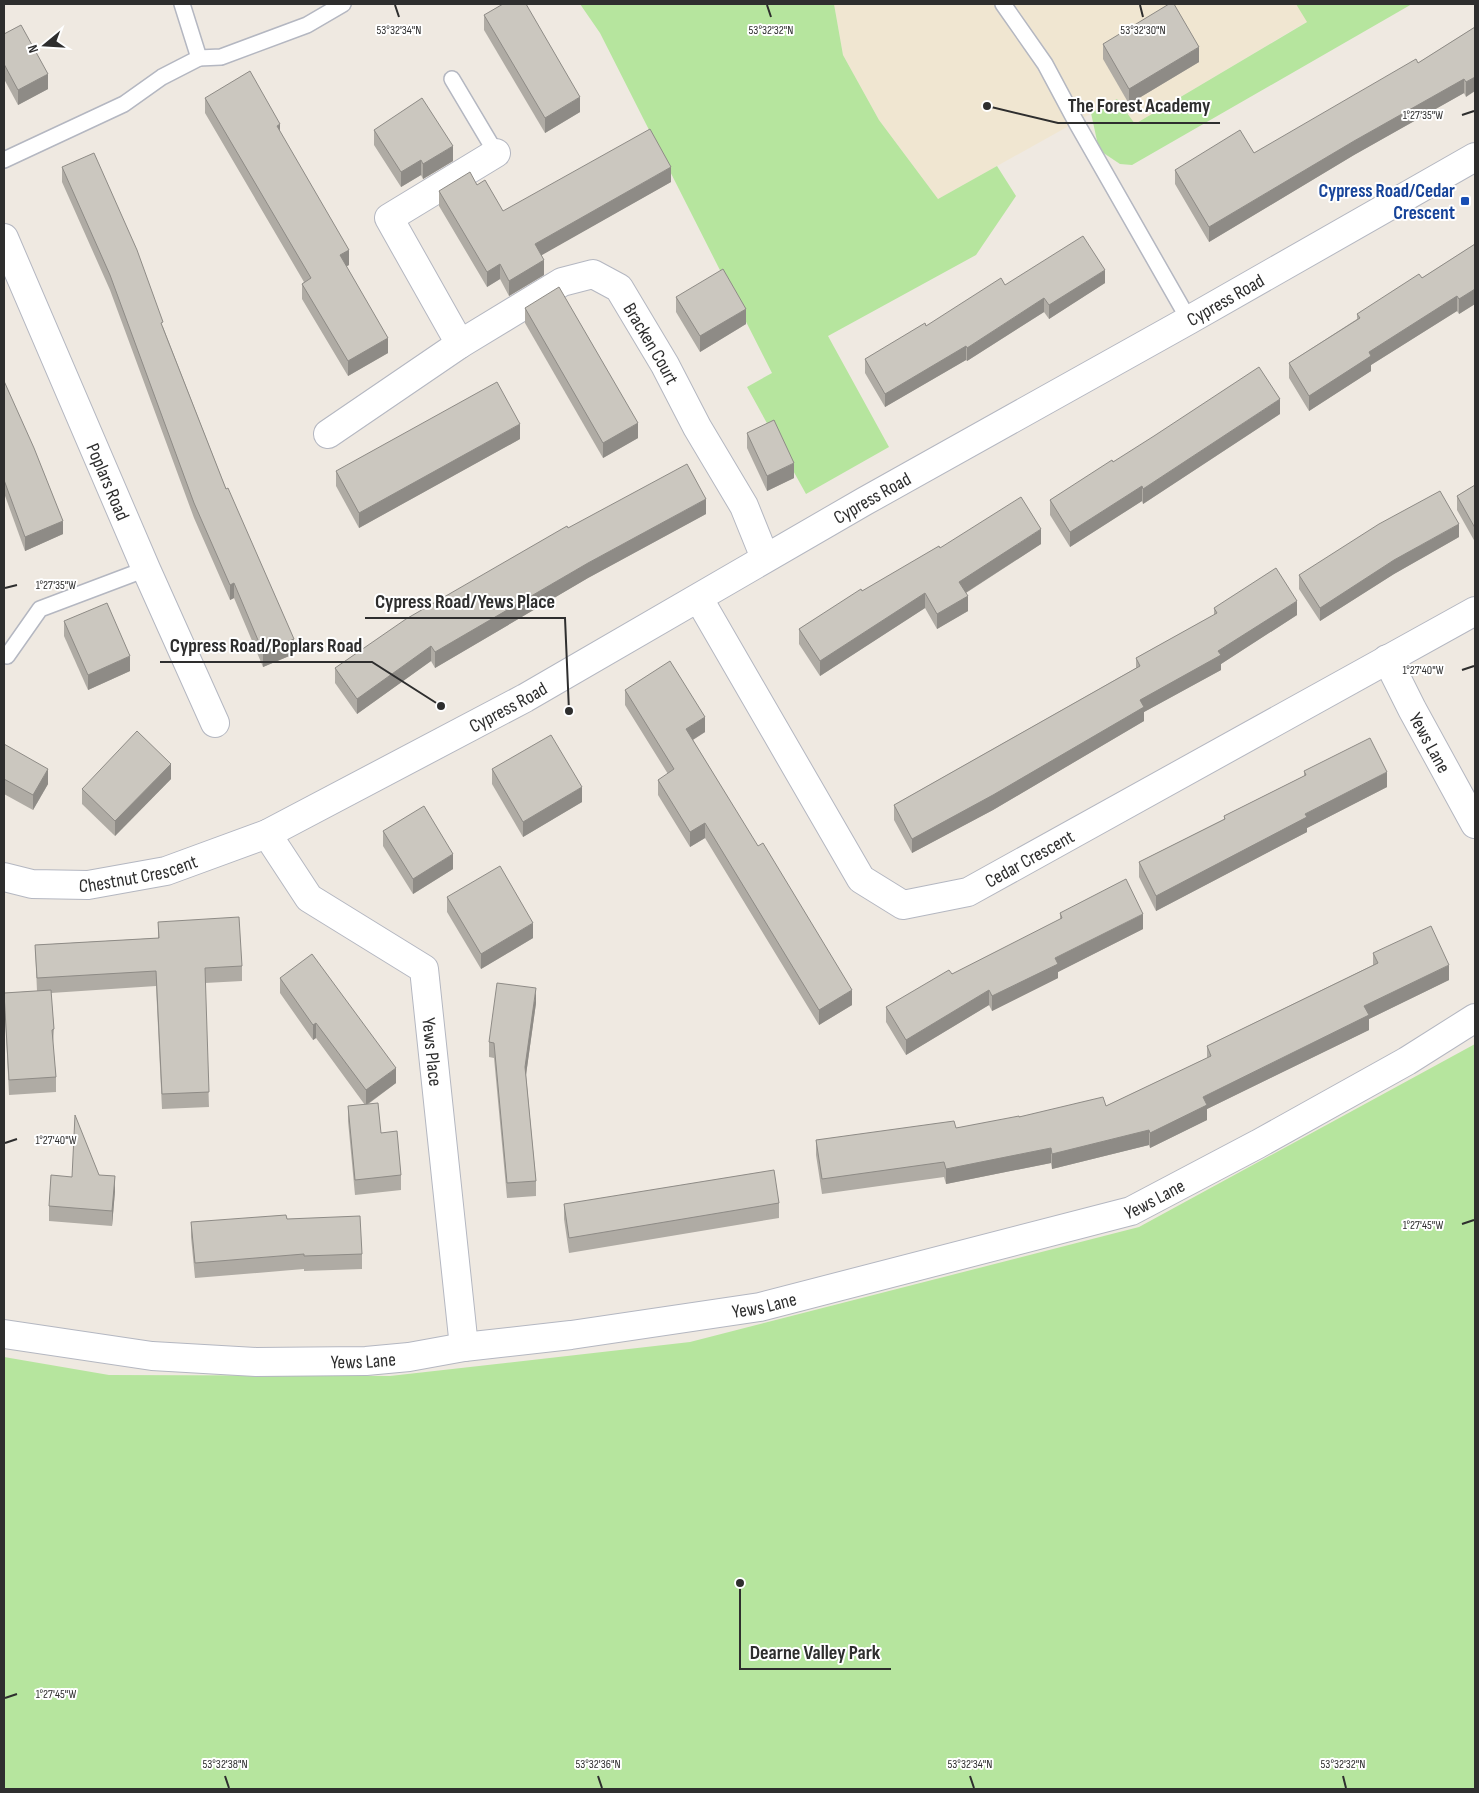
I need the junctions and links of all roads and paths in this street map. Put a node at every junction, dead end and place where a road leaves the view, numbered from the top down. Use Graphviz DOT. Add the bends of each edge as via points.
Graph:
graph roads {
  1 [pos="182,4"];
  2 [pos="342,4"];
  3 [pos="1003,4"];
  4 [pos="199,58"];
  5 [pos="452,79"];
  6 [pos="496,153"];
  7 [pos="1475,157"];
  8 [pos="4,160"];
  9 [pos="4,238"];
  10 [pos="1189,320"];
  11 [pos="460,344"];
  12 [pos="328,434"];
  13 [pos="765,558"];
  14 [pos="146,569"];
  15 [pos="699,598"];
  16 [pos="1475,611"];
  17 [pos="7,656"];
  18 [pos="1387,659"];
  19 [pos="215,723"];
  20 [pos="1475,824"];
  21 [pos="267,834"];
  22 [pos="4,877"];
  23 [pos="1473,1012"];
  24 [pos="4,1334"];
  25 [pos="464,1346"];
  1 -- 4 [label="lane"];
  2 -- 4 [label="lane" via="298,28 221,57"];
  3 -- 10 [label="lane" via="1045,64"];
  4 -- 8 [label="lane" via="162,77 124,104"];
  5 -- 6 [label="lane"];
  6 -- 11 [label="street" via="389,218"];
  7 -- 10 [label="street, Cypress Road"];
  9 -- 14 [label="street, Poplars Road"];
  10 -- 13 [label="street, Cypress Road"];
  11 -- 12 [label="street, Bracken Court"];
  11 -- 13 [label="street, Bracken Court" via="562,282 593,274 619,288 744,506"];
  13 -- 15 [label="street, Cypress Road"];
  14 -- 17 [label="lane" via="40,609"];
  14 -- 19 [label="street, Poplars Road"];
  15 -- 18 [label="street, Cedar Crescent" via="861,878 903,905 968,892"];
  15 -- 21 [label="street, Cypress Road" via="525,698"];
  16 -- 18 [label="street, Cedar Crescent"];
  18 -- 20 [label="street, Yews Lane"];
  21 -- 22 [label="street, Chestnut Crescent" via="166,871 88,885 32,884"];
  21 -- 25 [label="street, Yews Place" via="308,898 424,969"];
  23 -- 25 [label="street, Yews Lane" via="1408,1061 1131,1211 760,1307 571,1336"];
  24 -- 25 [label="street, Yews Lane" via="152,1356 256,1362 366,1361 409,1357"];
}
